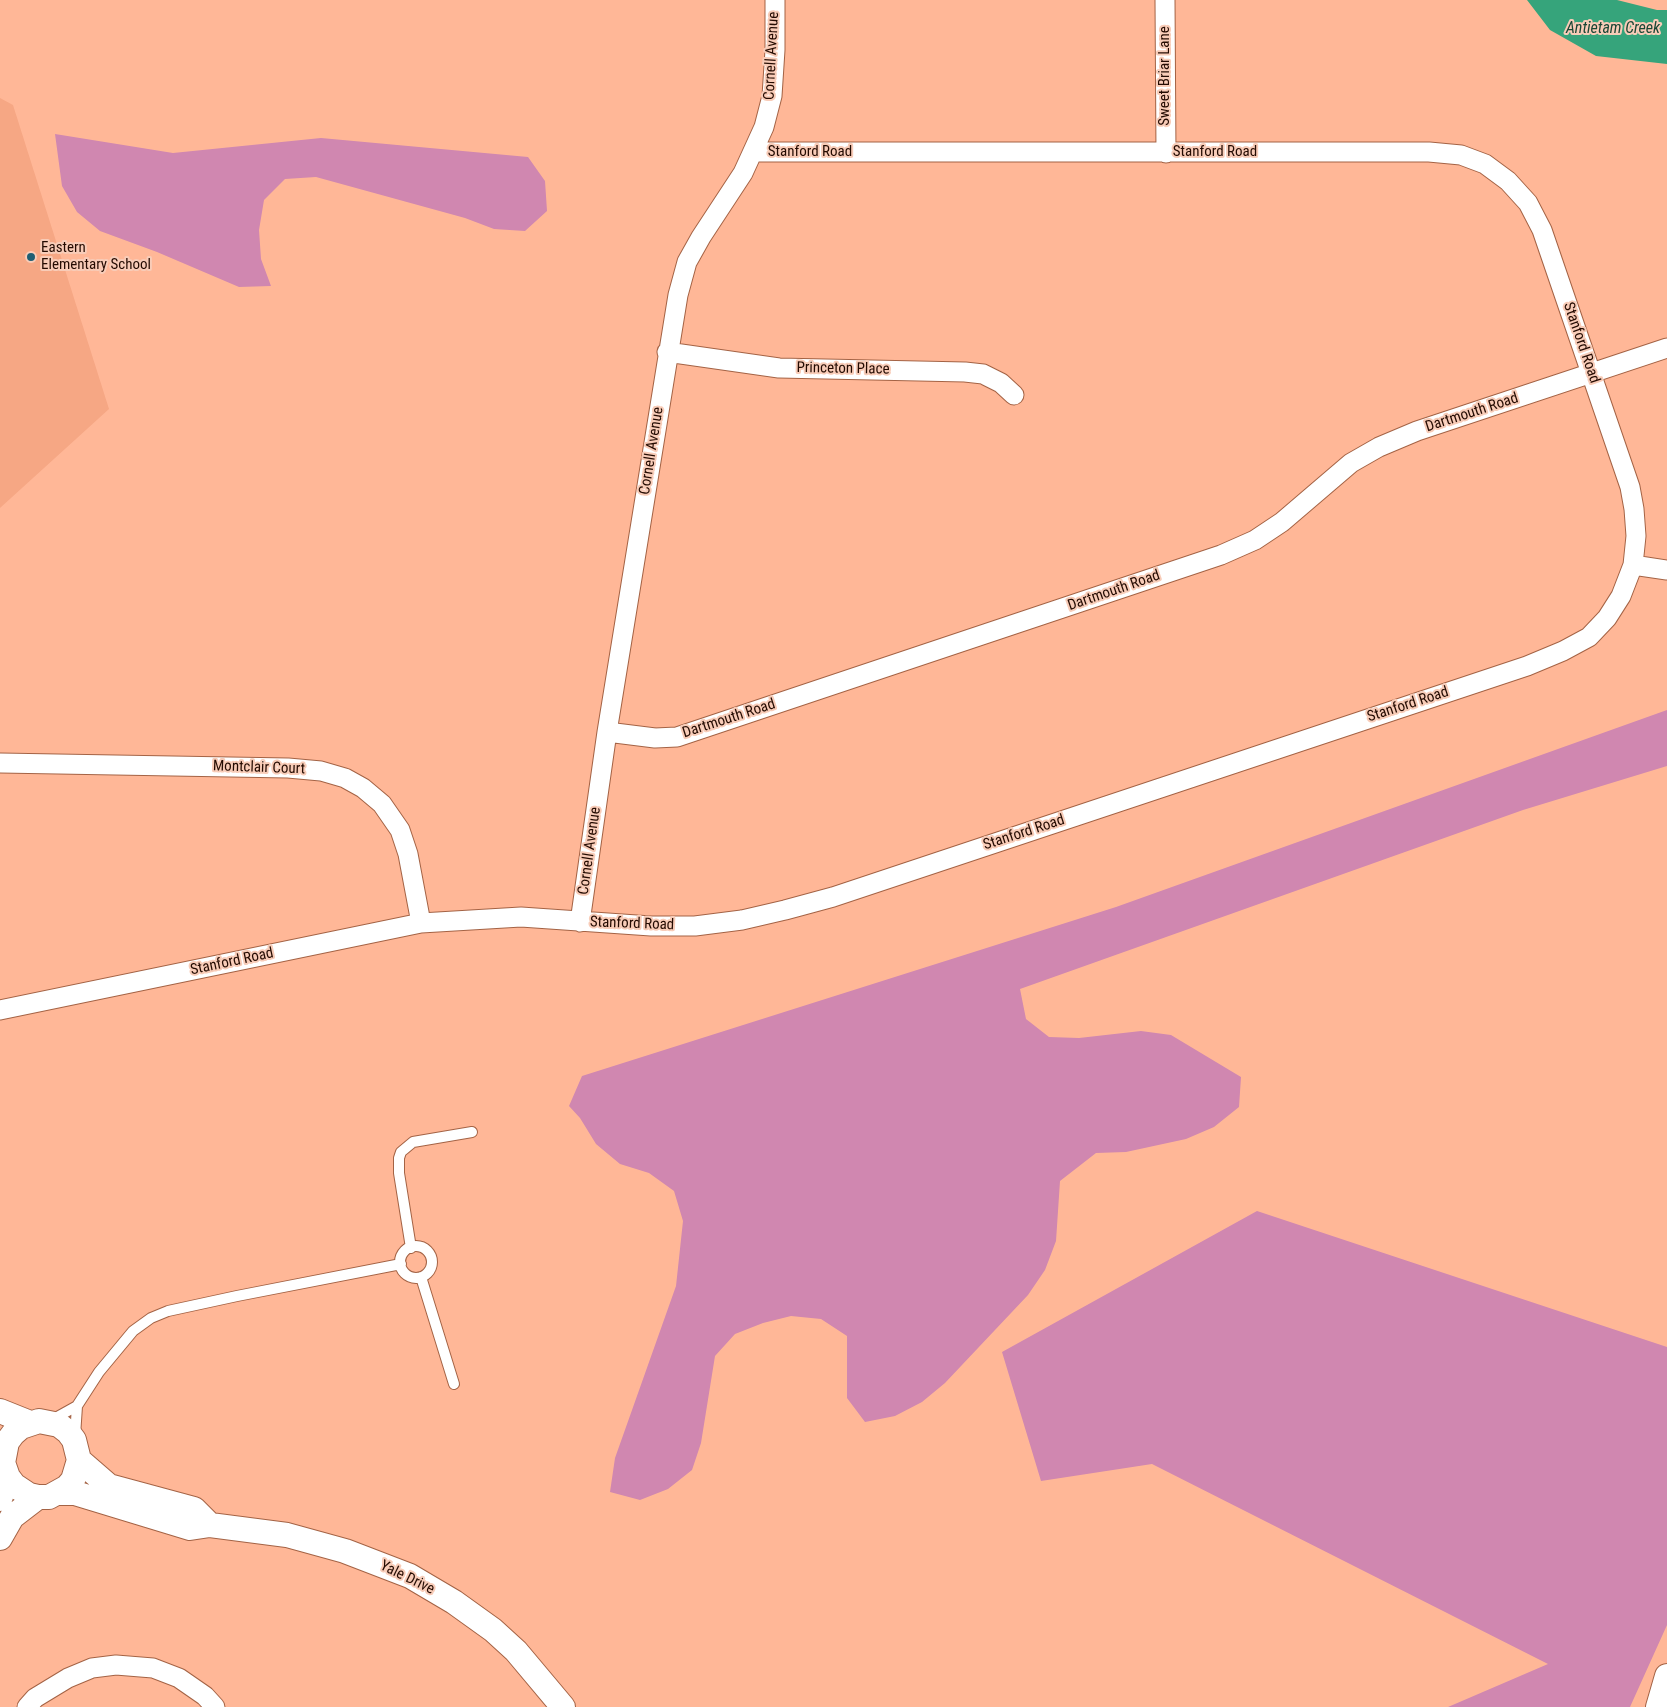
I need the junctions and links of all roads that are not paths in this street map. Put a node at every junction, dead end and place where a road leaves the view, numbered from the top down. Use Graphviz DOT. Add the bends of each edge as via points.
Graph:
graph roads {
  1 [pos="775,0"];
  2 [pos="1165,0"];
  3 [pos="754,152"];
  4 [pos="1166,153"];
  5 [pos="1667,348"];
  6 [pos="667,352"];
  7 [pos="1591,374"];
  8 [pos="1014,395"];
  9 [pos="1633,565"];
  10 [pos="1667,570"];
  11 [pos="607,732"];
  12 [pos="0,763"];
  13 [pos="580,922"];
  14 [pos="421,923"];
  15 [pos="0,1010"];
  16 [pos="472,1132"];
  17 [pos="411,1248"];
  18 [pos="401,1264"];
  19 [pos="421,1277"];
  20 [pos="454,1384"];
  21 [pos="77,1406"];
  22 [pos="0,1411"];
  23 [pos="39,1422"];
  24 [pos="77,1450"];
  25 [pos="3,1473"];
  26 [pos="48,1495"];
  27 [pos="210,1525"];
  28 [pos="0,1538"];
  29 [pos="1667,1676"];
  30 [pos="27,1707"];
  31 [pos="215,1707"];
  32 [pos="563,1707"];
  33 [pos="1658,1707"];
  1 -- 3 [label="street, Cornell Avenue" via="772,96"];
  2 -- 4 [label="street, Sweet Briar Lane"];
  3 -- 4 [label="street, Stanford Road"];
  3 -- 6 [label="street, Cornell Avenue" via="687,262"];
  4 -- 7 [label="street, Stanford Road" via="1429,152 1461,155 1484,164 1508,181 1528,203 1542,230"];
  5 -- 7 [label="street, Dartmouth Road"];
  6 -- 8 [label="street, Princeton Place" via="779,368 983,374 1001,382"];
  6 -- 11 [label="street, Cornell Avenue"];
  7 -- 9 [label="street, Stanford Road" via="1630,487 1636,536"];
  7 -- 11 [label="street, Dartmouth Road" via="1417,431 1379,447 1351,463 1282,522 1255,540 1220,555 677,737 655,738"];
  9 -- 10 [label="street"];
  9 -- 13 [label="street, Stanford Road" via="1621,596 1589,637 1527,666 833,897 785,910 695,926"];
  11 -- 13 [label="street, Cornell Avenue"];
  12 -- 14 [label="street, Montclair Court" via="288,768 321,771 345,778 382,804 400,830 408,854"];
  13 -- 14 [label="street, Stanford Road" via="521,917"];
  14 -- 15 [label="street, Stanford Road"];
  16 -- 17 [label="lane" via="414,1142 401,1152 399,1173"];
  17 -- 18 [label="lane" via="403,1254"];
  17 -- 19 [label="lane" via="421,1247 431,1258 431,1268"];
  18 -- 19 [label="lane" via="409,1276"];
  18 -- 21 [label="lane" via="168,1311 152,1318 118,1347"];
  19 -- 20 [label="lane"];
  21 -- 23 [label="lane"];
  21 -- 24 [label="lane"];
  22 -- 23 [label="street"];
  23 -- 24 [label="street" via="59,1425"];
  23 -- 25 [label="street, Yale Drive" via="21,1427 7,1442"];
  24 -- 26 [label="street" via="73,1480"];
  24 -- 27 [label="street" via="109,1486 194,1509"];
  25 -- 26 [label="street, Yale Drive" via="21,1491"];
  26 -- 27 [label="street, Yale Drive" via="75,1493 190,1528"];
  26 -- 28 [label="street" via="12,1517"];
  27 -- 32 [label="street, Yale Drive" via="287,1535 345,1551 410,1576 493,1630 516,1651"];
  29 -- 33 [label="street"];
  30 -- 31 [label="street" via="35,1698 68,1678 92,1668 116,1665 153,1668 179,1678"];
}
